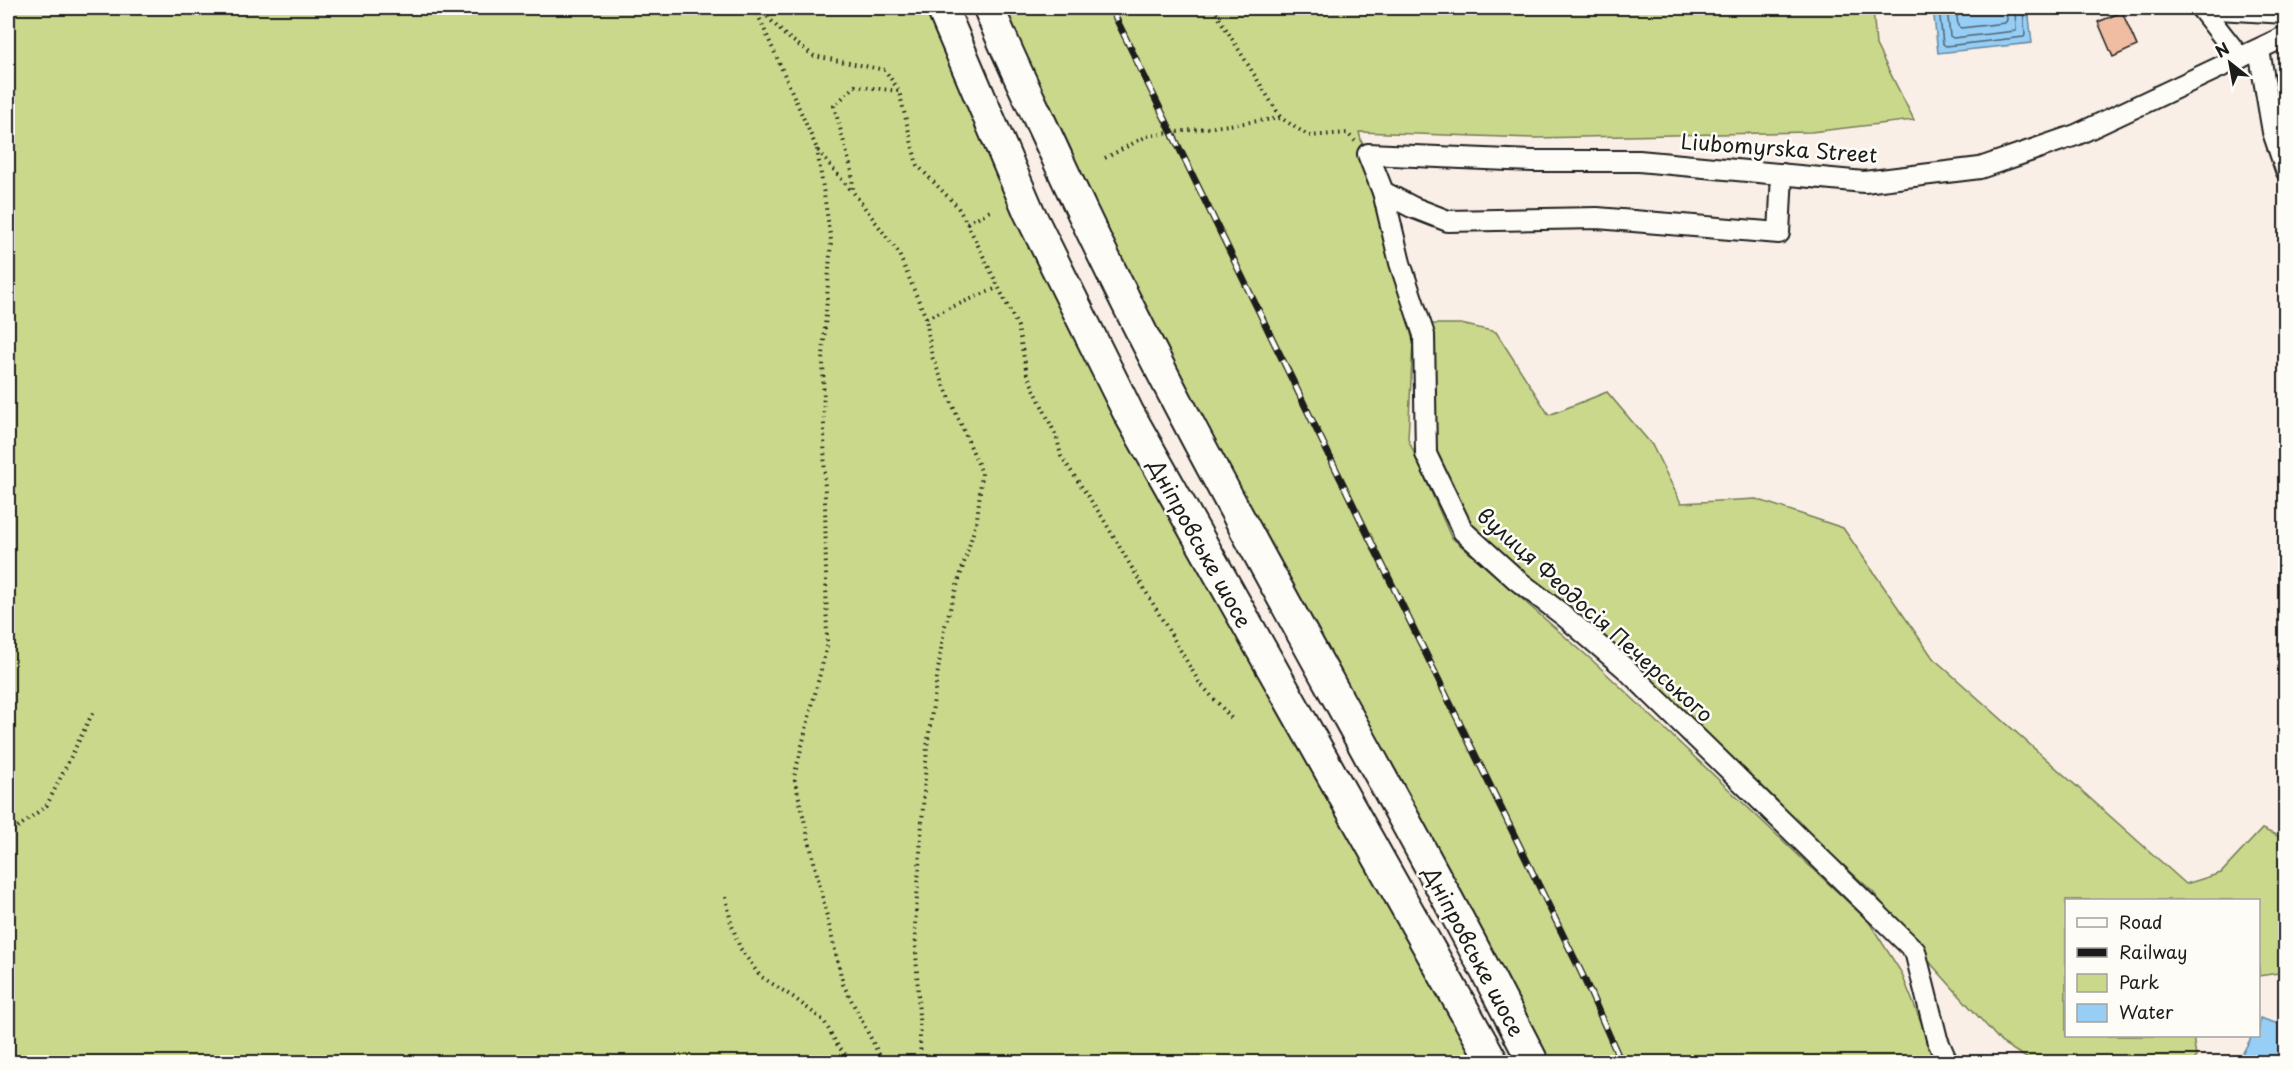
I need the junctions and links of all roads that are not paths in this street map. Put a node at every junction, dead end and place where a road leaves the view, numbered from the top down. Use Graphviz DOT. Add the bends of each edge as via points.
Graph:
graph roads {
  1 [pos="942,8"];
  2 [pos="989,8"];
  3 [pos="2201,8"];
  4 [pos="2286,13"];
  5 [pos="2286,36"];
  6 [pos="2259,50"];
  7 [pos="2240,58"];
  8 [pos="2286,170"];
  9 [pos="1782,174"];
  10 [pos="1383,192"];
  11 [pos="1493,1062"];
  12 [pos="1533,1062"];
  13 [pos="1947,1062"];
  1 -- 11 [label="main road, Дніпровське шосе" via="1029,212 1128,412"];
  2 -- 12 [label="main road, Дніпровське шосе" via="1097,245 1207,460 1469,937"];
  3 -- 4 [label="street"];
  3 -- 7 [label="street"];
  5 -- 6 [label="street, Liubomyrska Street"];
  6 -- 7 [label="street, Liubomyrska Street"];
  6 -- 8 [label="street" via="2273,132"];
  7 -- 9 [label="street, Liubomyrska Street" via="2076,135 1980,168 1864,182"];
  9 -- 10 [label="street, Liubomyrska Street" via="1639,160 1532,161 1368,154"];
  9 -- 10 [label="street" via="1779,233 1597,218 1448,221"];
  10 -- 13 [label="street, вулиця Феодосія Печерського" via="1400,263 1424,335 1426,454 1462,531 1626,669 1915,951 1937,1039"];
}
